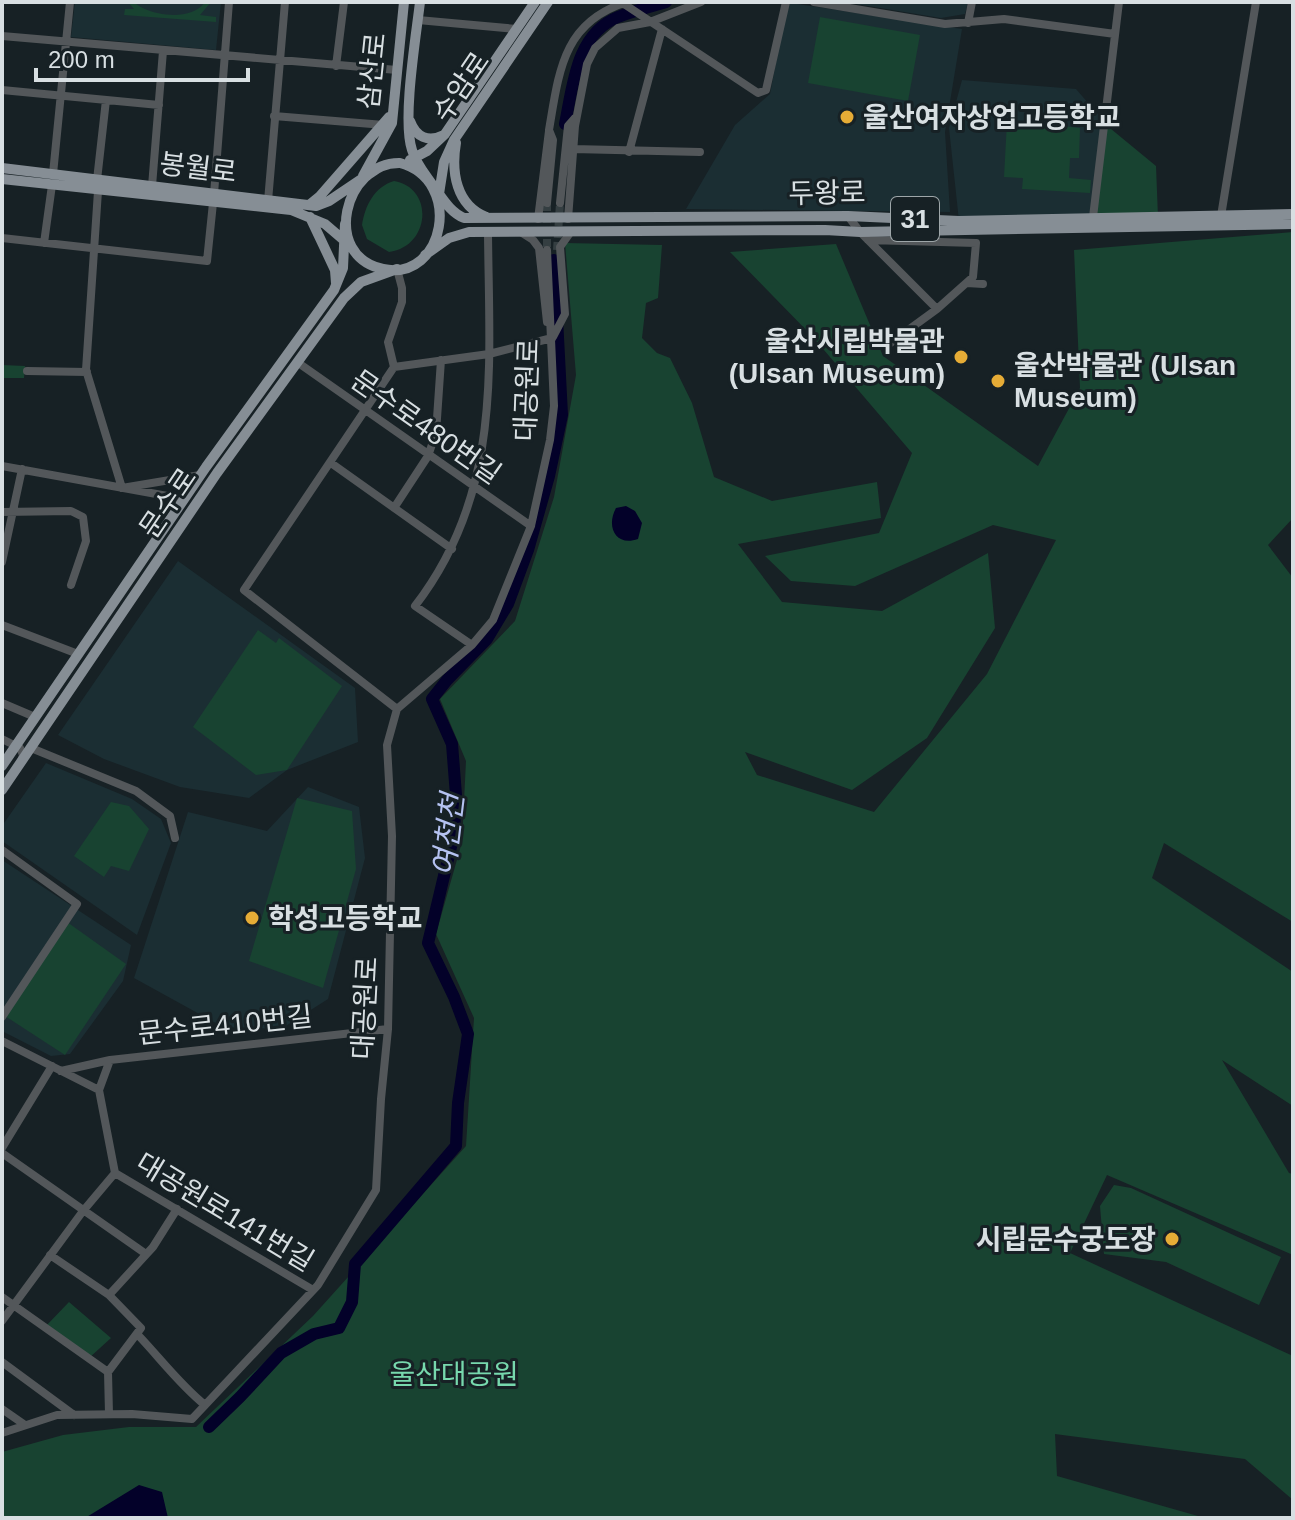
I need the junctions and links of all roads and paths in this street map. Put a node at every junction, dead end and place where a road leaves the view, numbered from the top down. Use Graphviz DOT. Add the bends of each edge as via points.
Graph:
graph roads {
  1 [pos="70,2"];
  2 [pos="229,2"];
  3 [pos="285,2"];
  4 [pos="344,2"];
  5 [pos="404,2"];
  6 [pos="420,2"];
  7 [pos="535,2"];
  8 [pos="548,2"];
  9 [pos="701,2"];
  10 [pos="786,2"];
  11 [pos="814,2"];
  12 [pos="972,2"];
  13 [pos="1119,2"];
  14 [pos="1256,2"];
  15 [pos="624,3"];
  16 [pos="418,20"];
  17 [pos="650,22"];
  18 [pos="968,23"];
  19 [pos="517,29"];
  20 [pos="662,29"];
  21 [pos="1115,34"];
  22 [pos="2,36"];
  23 [pos="66,42"];
  24 [pos="163,51"];
  25 [pos="224,56"];
  26 [pos="279,61"];
  27 [pos="336,66"];
  28 [pos="397,70"];
  29 [pos="2,90"];
  30 [pos="61,96"];
  31 [pos="106,100"];
  32 [pos="159,105"];
  33 [pos="394,108"];
  34 [pos="274,116"];
  35 [pos="409,116"];
  36 [pos="577,116"];
  37 [pos="384,125"];
  38 [pos="549,130"];
  39 [pos="459,133"];
  40 [pos="445,134"];
  41 [pos="573,149"];
  42 [pos="629,152"];
  43 [pos="700,152"];
  44 [pos="415,158"];
  45 [pos="400,163"];
  46 [pos="2,168"];
  47 [pos="2,179"];
  48 [pos="428,179"];
  49 [pos="52,180"];
  50 [pos="361,181"];
  51 [pos="98,185"];
  52 [pos="152,186"];
  53 [pos="439,194"];
  54 [pos="213,198"];
  55 [pos="268,201"];
  56 [pos="547,203"];
  57 [pos="560,203"];
  58 [pos="280,206"];
  59 [pos="439,208"];
  60 [pos="308,210"];
  61 [pos="1293,214"];
  62 [pos="848,216"];
  63 [pos="1221,216"];
  64 [pos="1093,217"];
  65 [pos="492,219"];
  66 [pos="538,219"];
  67 [pos="568,219"];
  68 [pos="1293,224"];
  69 [pos="488,232"];
  70 [pos="522,233"];
  71 [pos="570,233"];
  72 [pos="864,236"];
  73 [pos="2,238"];
  74 [pos="44,243"];
  75 [pos="347,243"];
  76 [pos="95,249"];
  77 [pos="551,249"];
  78 [pos="425,255"];
  79 [pos="397,269"];
  80 [pos="967,283"];
  81 [pos="983,284"];
  82 [pos="334,290"];
  83 [pos="937,309"];
  84 [pos="552,338"];
  85 [pos="889,344"];
  86 [pos="489,354"];
  87 [pos="441,360"];
  88 [pos="297,362"];
  89 [pos="394,367"];
  90 [pos="27,371"];
  91 [pos="87,372"];
  92 [pos="365,411"];
  93 [pos="428,456"];
  94 [pos="331,463"];
  95 [pos="2,466"];
  96 [pos="22,469"];
  97 [pos="200,475"];
  98 [pos="122,488"];
  99 [pos="474,488"];
  100 [pos="205,491"];
  101 [pos="184,499"];
  102 [pos="394,508"];
  103 [pos="2,512"];
  104 [pos="13,513"];
  105 [pos="531,526"];
  106 [pos="179,529"];
  107 [pos="149,549"];
  108 [pos="452,549"];
  109 [pos="161,556"];
  110 [pos="2,562"];
  111 [pos="71,585"];
  112 [pos="2,625"];
  113 [pos="472,645"];
  114 [pos="78,654"];
  115 [pos="51,693"];
  116 [pos="62,701"];
  117 [pos="2,703"];
  118 [pos="397,709"];
  119 [pos="35,717"];
  120 [pos="2,739"];
  121 [pos="16,745"];
  122 [pos="31,748"];
  123 [pos="21,763"];
  124 [pos="2,766"];
  125 [pos="2,790"];
  126 [pos="175,838"];
  127 [pos="2,850"];
  128 [pos="2,1017"];
  129 [pos="388,1029"];
  130 [pos="2,1041"];
  131 [pos="110,1060"];
  132 [pos="56,1069"];
  133 [pos="99,1090"];
  134 [pos="2,1151"];
  135 [pos="115,1173"];
  136 [pos="177,1209"];
  137 [pos="83,1211"];
  138 [pos="146,1254"];
  139 [pos="50,1255"];
  140 [pos="313,1290"];
  141 [pos="109,1295"];
  142 [pos="2,1297"];
  143 [pos="13,1305"];
  144 [pos="2,1321"];
  145 [pos="138,1335"];
  146 [pos="2,1362"];
  147 [pos="108,1372"];
  148 [pos="205,1405"];
  149 [pos="2,1409"];
  150 [pos="109,1414"];
  151 [pos="74,1415"];
  152 [pos="25,1425"];
  153 [pos="2,1433"];
  1 -- 23 [label="street"];
  2 -- 25 [label="street"];
  3 -- 26 [label="street"];
  4 -- 27 [label="street"];
  5 -- 28 [label="main road, 삼산로"];
  6 -- 16 [label="main road, 삼산로"];
  7 -- 19 [label="main road, 수암로"];
  8 -- 39 [label="main road, 수암로"];
  9 -- 17 [label="street"];
  10 -- 20 [label="street" via="766,90 761,93"];
  11 -- 18 [label="street" via="945,24"];
  12 -- 18 [label="street"];
  13 -- 21 [label="street"];
  14 -- 63 [label="street"];
  15 -- 17 [label="street"];
  15 -- 38 [label="street" via="590,20 567,51"];
  16 -- 19 [label="street, 수암로"];
  16 -- 35 [label="main road, 삼산로"];
  17 -- 20 [label="street"];
  17 -- 36 [label="street" via="618,28 595,48"];
  18 -- 21 [label="street" via="1004,19"];
  19 -- 40 [label="main road, 수암로"];
  20 -- 42 [label="street"];
  21 -- 64 [label="street"];
  22 -- 23 [label="street"];
  23 -- 24 [label="street"];
  23 -- 30 [label="street"];
  24 -- 25 [label="street"];
  24 -- 32 [label="street"];
  25 -- 26 [label="street"];
  25 -- 54 [label="street"];
  26 -- 27 [label="street"];
  26 -- 34 [label="street"];
  27 -- 28 [label="street"];
  28 -- 33 [label="main road, 삼산로"];
  29 -- 30 [label="street"];
  30 -- 31 [label="street"];
  30 -- 49 [label="street"];
  31 -- 32 [label="street"];
  31 -- 51 [label="street"];
  32 -- 52 [label="street"];
  33 -- 37 [label="main road"];
  33 -- 50 [label="main road, 삼산로" via="390,130"];
  34 -- 37 [label="street"];
  34 -- 55 [label="street"];
  35 -- 40 [label="main road" via="421,137"];
  35 -- 44 [label="main road, 삼산로"];
  36 -- 41 [label="street"];
  36 -- 57 [label="street" via="568,126"];
  37 -- 60 [label="main road"];
  38 -- 56 [label="street" via="553,140"];
  38 -- 66 [label="street"];
  39 -- 53 [label="main road, 수암로" via="444,162"];
  39 -- 65 [label="main road" via="454,159 459,189 471,209"];
  40 -- 44 [label="main road, 수암로"];
  41 -- 42 [label="street"];
  41 -- 67 [label="street"];
  42 -- 43 [label="street"];
  44 -- 45 [label="main road, 수암로"];
  44 -- 48 [label="main road, 삼산로"];
  45 -- 48 [label="main road"];
  45 -- 50 [label="main road, 봉월로" via="378,168"];
  46 -- 49 [label="main road, 봉월로"];
  47 -- 49 [label="main road"];
  48 -- 53 [label="main road, 두왕로"];
  48 -- 59 [label="main road"];
  49 -- 51 [label="main road, 봉월로"];
  49 -- 74 [label="street"];
  50 -- 60 [label="main road, 봉월로"];
  50 -- 75 [label="main road" via="348,208"];
  51 -- 52 [label="main road, 봉월로"];
  51 -- 54 [label="main road"];
  51 -- 76 [label="street"];
  52 -- 54 [label="main road, 봉월로"];
  53 -- 59 [label="main road, 수암로"];
  53 -- 65 [label="main road, 두왕로" via="459,216"];
  54 -- 55 [label="main road, 봉월로"];
  54 -- 58 [label="main road"];
  54 -- 76 [label="street" via="207,261"];
  55 -- 58 [label="main road, 봉월로"];
  58 -- 60 [label="main road, 봉월로"];
  59 -- 78 [label="main road" via="439,232"];
  60 -- 75 [label="main road, 봉월로"];
  60 -- 82 [label="main road" via="335,270"];
  61 -- 63 [label="main road, 두왕로 / 31"];
  62 -- 64 [label="main road, 두왕로 / 31" via="959,221"];
  62 -- 67 [label="main road, 두왕로 / 31"];
  62 -- 72 [label="street"];
  63 -- 64 [label="main road, 두왕로 / 31"];
  65 -- 66 [label="main road, 두왕로"];
  66 -- 67 [label="main road, 두왕로 / 31"];
  68 -- 72 [label="main road"];
  69 -- 70 [label="main road"];
  69 -- 78 [label="main road" via="457,234"];
  69 -- 86 [label="street"];
  70 -- 71 [label="main road"];
  70 -- 77 [label="street"];
  71 -- 72 [label="main road" via="810,230"];
  71 -- 77 [label="street"];
  72 -- 80 [label="street" via="976,243 973,277"];
  72 -- 83 [label="street"];
  73 -- 74 [label="street"];
  74 -- 76 [label="street"];
  75 -- 79 [label="main road" via="369,264"];
  75 -- 82 [label="main road, 문수로"];
  76 -- 91 [label="street"];
  77 -- 84 [label="street, 대공원로" via="547,322"];
  77 -- 84 [label="street" via="565,314"];
  78 -- 79 [label="main road"];
  79 -- 88 [label="main road, 문수로" via="351,290"];
  79 -- 89 [label="street" via="402,302 388,342"];
  80 -- 81 [label="street"];
  80 -- 83 [label="street"];
  82 -- 97 [label="main road, 문수로"];
  83 -- 85 [label="street"];
  84 -- 86 [label="street"];
  84 -- 105 [label="street, 대공원로" via="554,406"];
  86 -- 87 [label="street"];
  86 -- 99 [label="street" via="485,441"];
  87 -- 89 [label="street"];
  87 -- 93 [label="street" via="436,433"];
  88 -- 92 [label="street, 문수로480번길"];
  88 -- 100 [label="main road, 문수로"];
  89 -- 92 [label="street"];
  90 -- 91 [label="street"];
  91 -- 98 [label="street"];
  92 -- 93 [label="street, 문수로480번길"];
  92 -- 94 [label="street"];
  93 -- 99 [label="street, 문수로480번길"];
  93 -- 102 [label="street"];
  94 -- 102 [label="street"];
  94 -- 118 [label="street" via="244,590"];
  95 -- 96 [label="street"];
  96 -- 98 [label="street"];
  96 -- 104 [label="street"];
  97 -- 98 [label="street"];
  97 -- 101 [label="main road, 문수로"];
  98 -- 101 [label="street"];
  99 -- 105 [label="street, 문수로480번길"];
  99 -- 108 [label="street"];
  100 -- 101 [label="main road"];
  100 -- 106 [label="main road, 문수로"];
  101 -- 106 [label="main road"];
  101 -- 107 [label="main road, 문수로"];
  102 -- 108 [label="street"];
  103 -- 104 [label="street"];
  104 -- 110 [label="street"];
  104 -- 111 [label="street" via="71,511 83,517 86,541"];
  105 -- 113 [label="street, 대공원로" via="493,620"];
  106 -- 109 [label="main road, 문수로"];
  107 -- 109 [label="main road" via="165,538"];
  107 -- 114 [label="main road, 문수로"];
  108 -- 113 [label="street" via="415,606"];
  109 -- 116 [label="main road, 문수로"];
  112 -- 114 [label="street"];
  113 -- 118 [label="street, 대공원로"];
  114 -- 115 [label="main road, 문수로"];
  115 -- 116 [label="main road" via="47,712"];
  115 -- 119 [label="main road, 문수로"];
  116 -- 122 [label="main road, 문수로"];
  117 -- 119 [label="street"];
  118 -- 129 [label="street, 대공원로" via="387,745 392,836"];
  119 -- 121 [label="main road, 문수로"];
  120 -- 121 [label="street"];
  121 -- 123 [label="street"];
  121 -- 124 [label="main road, 문수로"];
  122 -- 123 [label="main road, 문수로"];
  122 -- 126 [label="street" via="136,791 170,816"];
  123 -- 125 [label="main road, 문수로"];
  127 -- 128 [label="street" via="77,904"];
  129 -- 131 [label="street, 문수로410번길"];
  129 -- 140 [label="street, 대공원로" via="376,1190"];
  130 -- 132 [label="street"];
  131 -- 132 [label="street"];
  131 -- 133 [label="street, 문수로410번길"];
  132 -- 133 [label="street"];
  132 -- 134 [label="street"];
  133 -- 135 [label="street"];
  134 -- 137 [label="street"];
  135 -- 136 [label="street, 대공원로141번길"];
  135 -- 137 [label="street"];
  136 -- 138 [label="street"];
  136 -- 140 [label="street, 대공원로141번길"];
  137 -- 138 [label="street"];
  137 -- 139 [label="street"];
  138 -- 141 [label="street"];
  139 -- 141 [label="street"];
  139 -- 143 [label="street"];
  140 -- 148 [label="street, 대공원로"];
  141 -- 145 [label="street" via="141,1328"];
  142 -- 143 [label="street"];
  143 -- 144 [label="street"];
  143 -- 147 [label="street"];
  145 -- 147 [label="street"];
  145 -- 148 [label="street"];
  146 -- 151 [label="street"];
  147 -- 150 [label="street"];
  148 -- 150 [label="street, 대공원로" via="192,1419"];
  149 -- 152 [label="street"];
  150 -- 151 [label="street, 대공원로"];
  151 -- 152 [label="street, 대공원로"];
  152 -- 153 [label="street, 대공원로"];
}
